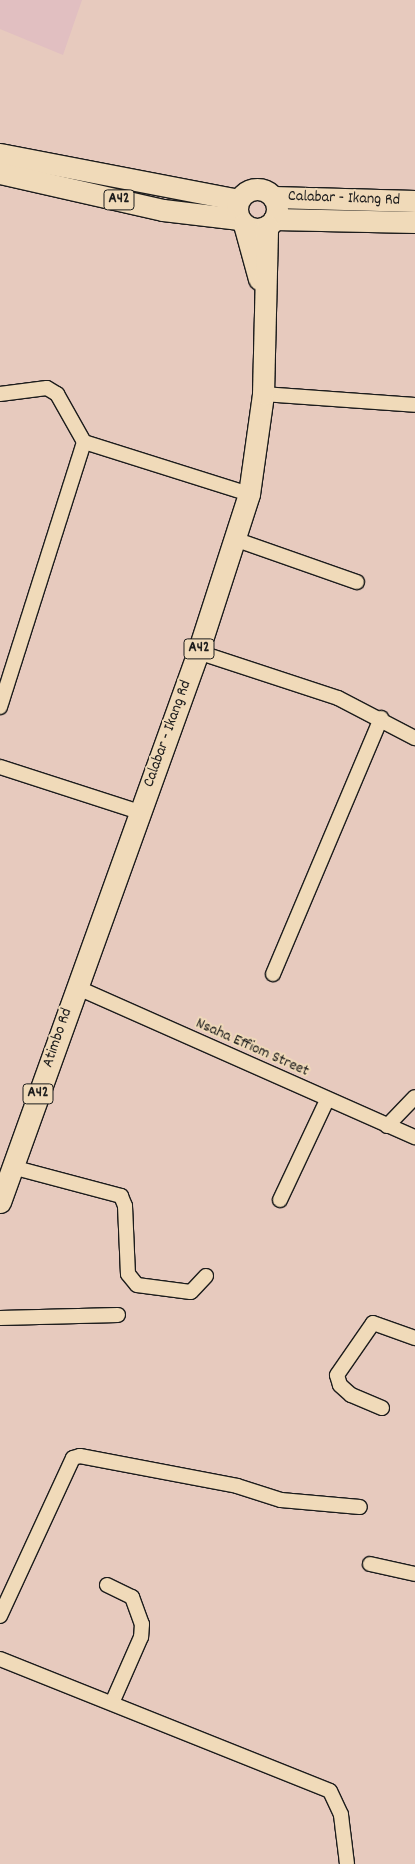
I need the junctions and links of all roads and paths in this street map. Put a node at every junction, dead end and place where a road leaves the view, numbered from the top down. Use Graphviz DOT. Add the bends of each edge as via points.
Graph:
graph roads {
  1 [pos="0,154"];
  2 [pos="0,173"];
  3 [pos="274,198"];
  4 [pos="415,202"];
  5 [pos="240,214"];
  6 [pos="271,222"];
  7 [pos="415,222"];
  8 [pos="264,299"];
  9 [pos="0,394"];
  10 [pos="263,394"];
  11 [pos="415,405"];
  12 [pos="84,442"];
  13 [pos="250,494"];
  14 [pos="236,540"];
  15 [pos="357,582"];
  16 [pos="198,652"];
  17 [pos="0,707"];
  18 [pos="381,718"];
  19 [pos="415,738"];
  20 [pos="0,767"];
  21 [pos="139,812"];
  22 [pos="274,974"];
  23 [pos="76,987"];
  24 [pos="415,1097"];
  25 [pos="327,1100"];
  26 [pos="387,1126"];
  27 [pos="415,1137"];
  28 [pos="8,1166"];
  29 [pos="280,1200"];
  30 [pos="0,1202"];
  31 [pos="206,1276"];
  32 [pos="118,1315"];
  33 [pos="0,1318"];
  34 [pos="415,1338"];
  35 [pos="382,1408"];
  36 [pos="360,1507"];
  37 [pos="370,1564"];
  38 [pos="415,1574"];
  39 [pos="107,1585"];
  40 [pos="0,1616"];
  41 [pos="0,1659"];
  42 [pos="112,1703"];
  43 [pos="347,1864"];
  1 -- 5 [label="main road, A42"];
  2 -- 5 [label="main road, A42" via="163,210"];
  3 -- 4 [label="main road, Calabar - Ikang Rd"];
  3 -- 5 [label="main road" via="255,188"];
  3 -- 6 [label="main road, A42" via="277,210"];
  5 -- 6 [label="main road, A42" via="255,229"];
  5 -- 8 [label="main road, Calabar - Ikang Rd / A42"];
  6 -- 7 [label="main road, Calabar - Ikang Rd / A42"];
  6 -- 8 [label="main road, Calabar - Ikang Rd / A42"];
  8 -- 10 [label="main road, Calabar - Ikang Rd / A42"];
  9 -- 12 [label="street" via="47,388 57,394"];
  10 -- 11 [label="street"];
  10 -- 13 [label="main road, Calabar - Ikang Rd / A42"];
  12 -- 13 [label="street"];
  12 -- 17 [label="street"];
  13 -- 14 [label="main road, Calabar - Ikang Rd / A42"];
  14 -- 15 [label="street"];
  14 -- 16 [label="main road, Calabar - Ikang Rd / A42"];
  16 -- 18 [label="street" via="276,675"];
  16 -- 21 [label="main road, Calabar - Ikang Rd / A42"];
  18 -- 19 [label="street"];
  18 -- 22 [label="street"];
  20 -- 21 [label="street"];
  21 -- 23 [label="main road, Calabar - Ikang Rd / A42"];
  23 -- 25 [label="street, Nsaha Effiom Street"];
  23 -- 28 [label="main road, Atimbo Rd / A42"];
  24 -- 26 [label="street"];
  25 -- 26 [label="street, Nsaha Effiom Street"];
  25 -- 29 [label="street"];
  26 -- 27 [label="street, Nsaha Effiom Street"];
  28 -- 30 [label="main road, Atimbo Rd / A42"];
  28 -- 31 [label="street" via="120,1196 125,1206 128,1274 136,1285 191,1292"];
  32 -- 33 [label="street"];
  34 -- 35 [label="street" via="373,1323 337,1375 340,1385 350,1395"];
  36 -- 40 [label="street" via="281,1500 237,1486 80,1456 73,1458"];
  37 -- 38 [label="street"];
  39 -- 42 [label="street" via="132,1598 142,1624 142,1636"];
  41 -- 42 [label="street"];
  42 -- 43 [label="street" via="330,1791 341,1815"];
}
